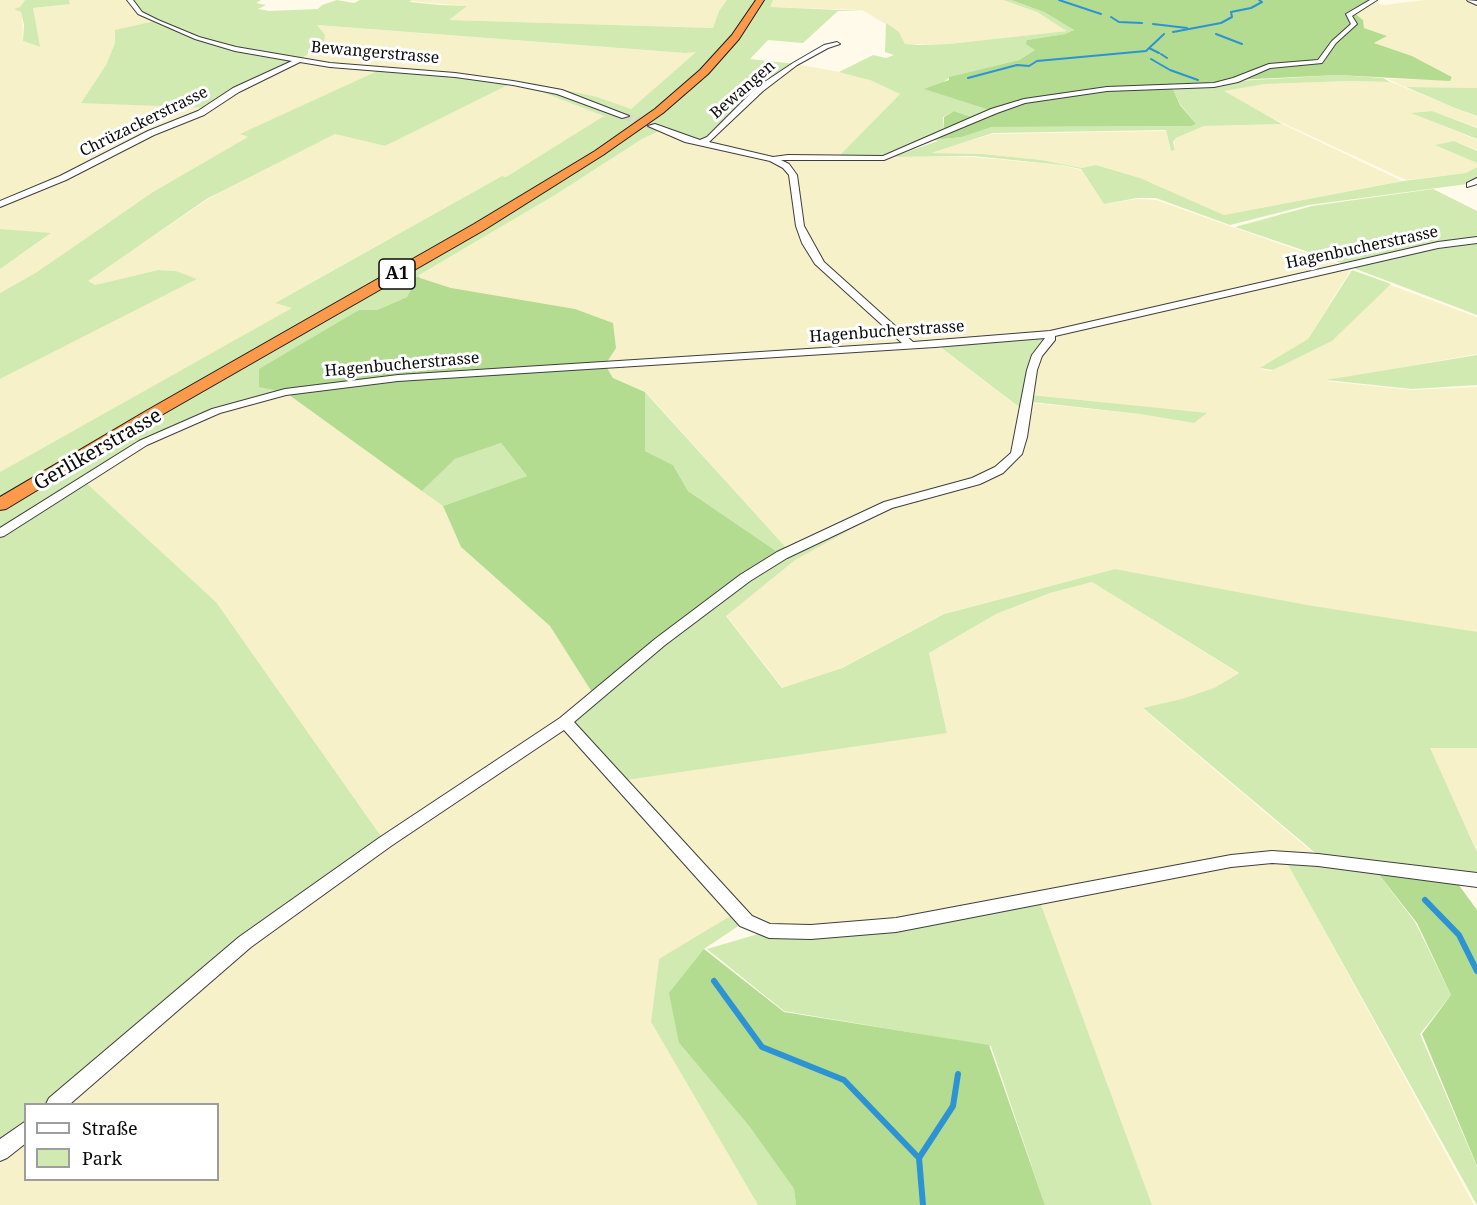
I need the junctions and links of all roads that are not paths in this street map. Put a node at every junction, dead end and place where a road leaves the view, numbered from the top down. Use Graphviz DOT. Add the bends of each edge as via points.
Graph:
graph roads {
  1 [pos="130,0"];
  2 [pos="750,0"];
  3 [pos="760,0"];
  4 [pos="1374,0"];
  5 [pos="1470,0"];
  6 [pos="1477,3"];
  7 [pos="837,44"];
  8 [pos="298,60"];
  9 [pos="625,116"];
  10 [pos="652,126"];
  11 [pos="701,143"];
  12 [pos="773,159"];
  13 [pos="0,204"];
  14 [pos="1477,240"];
  15 [pos="1050,334"];
  16 [pos="910,345"];
  17 [pos="290,391"];
  18 [pos="0,492"];
  19 [pos="0,505"];
  20 [pos="0,533"];
  21 [pos="565,722"];
  22 [pos="1477,880"];
  23 [pos="57,1103"];
  1 -- 8 [label="street, Bewangerstrasse" via="140,13 197,38"];
  2 -- 18 [label="highway, A1" via="728,35 694,70 650,108 589,150 477,219"];
  3 -- 19 [label="highway, A1" via="736,37 704,72 599,153"];
  4 -- 12 [label="street" via="1348,15 1354,24 1320,62 1269,66 1214,85 1107,89 1024,101 884,158"];
  5 -- 6 [label="street"];
  7 -- 11 [label="street, Bewangen" via="795,63 760,88 710,139"];
  8 -- 9 [label="street, Bewangerstrasse" via="513,83 559,92"];
  8 -- 13 [label="street, Chrüzackerstrasse" via="236,90 201,114 142,137 63,178"];
  10 -- 11 [label="street"];
  11 -- 12 [label="street"];
  12 -- 16 [label="street" via="793,175 800,226 820,264"];
  14 -- 15 [label="street, Hagenbucherstrasse" via="1438,245"];
  15 -- 16 [label="street, Hagenbucherstrasse"];
  15 -- 21 [label="street" via="1032,370 1016,454 999,470 976,481 888,505 782,555 660,642"];
  16 -- 17 [label="street, Hagenbucherstrasse" via="398,378"];
  17 -- 20 [label="street, Gerlikerstrasse" via="216,411 142,443"];
  21 -- 22 [label="street" via="746,921 769,930 811,932 896,925 1231,861 1272,857"];
  21 -- 23 [label="street" via="385,842 245,942"];
}
